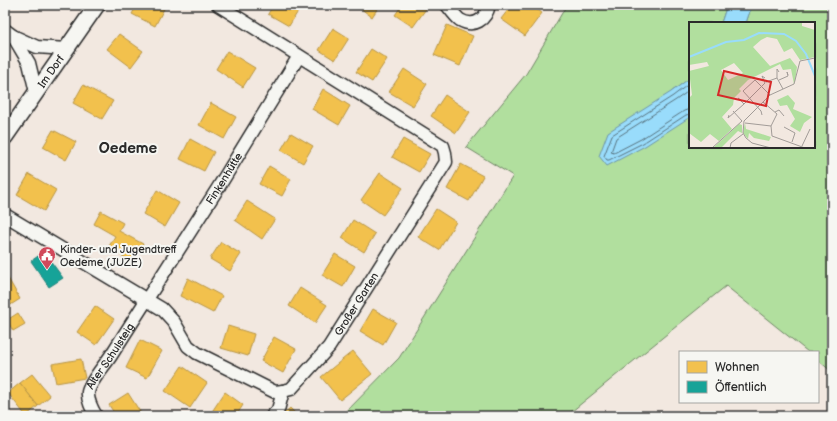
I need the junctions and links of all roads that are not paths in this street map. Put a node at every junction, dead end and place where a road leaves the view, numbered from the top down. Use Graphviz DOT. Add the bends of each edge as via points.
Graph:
graph roads {
  1 [pos="97,5"];
  2 [pos="218,5"];
  3 [pos="447,5"];
  4 [pos="489,5"];
  5 [pos="9,33"];
  6 [pos="66,50"];
  7 [pos="299,56"];
  8 [pos="36,92"];
  9 [pos="5,137"];
  10 [pos="5,215"];
  11 [pos="146,300"];
  12 [pos="283,391"];
  13 [pos="96,416"];
  14 [pos="272,416"];
  1 -- 6 [label="street, Im Dorf"];
  2 -- 7 [label="street, Großer Garten"];
  3 -- 4 [label="street" via="459,19 467,23 483,19"];
  5 -- 6 [label="street" via="37,48"];
  5 -- 8 [label="street" via="29,63"];
  6 -- 8 [label="street, Im Dorf"];
  7 -- 11 [label="street, Finkenhütte"];
  7 -- 12 [label="street, Großer Garten" via="443,146 446,162 329,347 291,389"];
  8 -- 9 [label="street, Im Dorf"];
  10 -- 11 [label="street"];
  11 -- 12 [label="street" via="162,309 174,322 188,346 197,353 275,392"];
  11 -- 13 [label="street, Alter Schulsteig" via="91,384 88,392"];
  12 -- 14 [label="street" via="278,410"];
}
